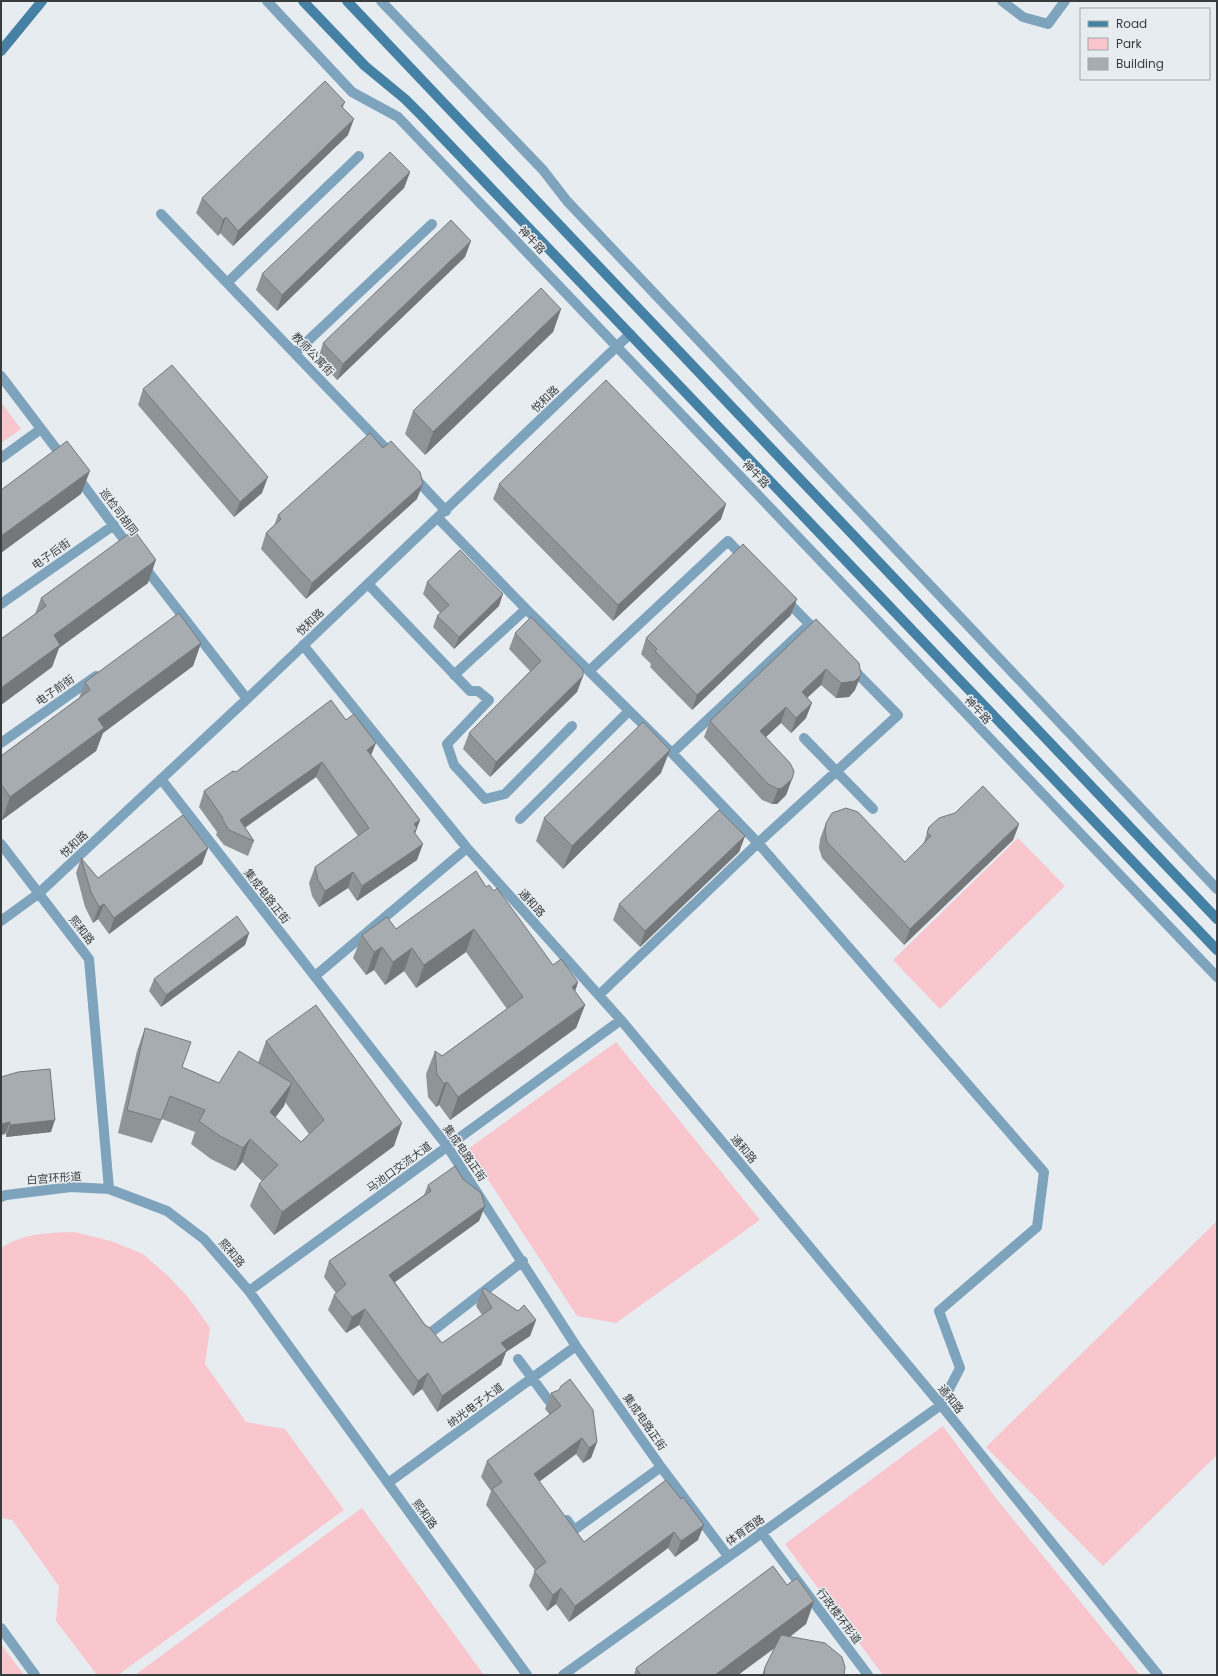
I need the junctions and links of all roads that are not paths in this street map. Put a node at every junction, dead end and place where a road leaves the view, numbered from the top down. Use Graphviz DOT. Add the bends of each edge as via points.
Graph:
graph roads {
  1 [pos="42,1"];
  2 [pos="267,1"];
  3 [pos="303,1"];
  4 [pos="347,1"];
  5 [pos="381,1"];
  6 [pos="1002,1"];
  7 [pos="1065,1"];
  8 [pos="1,51"];
  9 [pos="359,156"];
  10 [pos="161,214"];
  11 [pos="432,224"];
  12 [pos="228,282"];
  13 [pos="630,334"];
  14 [pos="618,346"];
  15 [pos="295,353"];
  16 [pos="1,376"];
  17 [pos="41,429"];
  18 [pos="1,458"];
  19 [pos="446,510"];
  20 [pos="438,518"];
  21 [pos="114,525"];
  22 [pos="755,569"];
  23 [pos="368,584"];
  24 [pos="777,591"];
  25 [pos="1,604"];
  26 [pos="526,609"];
  27 [pos="810,624"];
  28 [pos="826,641"];
  29 [pos="303,646"];
  30 [pos="843,658"];
  31 [pos="104,670"];
  32 [pos="589,671"];
  33 [pos="454,675"];
  34 [pos="247,699"];
  35 [pos="630,711"];
  36 [pos="572,726"];
  37 [pos="804,738"];
  38 [pos="1,743"];
  39 [pos="672,753"];
  40 [pos="835,771"];
  41 [pos="161,779"];
  42 [pos="873,809"];
  43 [pos="520,819"];
  44 [pos="758,843"];
  45 [pos="1,844"];
  46 [pos="467,848"];
  47 [pos="1217,889"];
  48 [pos="38,894"];
  49 [pos="1217,919"];
  50 [pos="1,921"];
  51 [pos="1217,950"];
  52 [pos="315,976"];
  53 [pos="1217,977"];
  54 [pos="599,996"];
  55 [pos="621,1020"];
  56 [pos="447,1146"];
  57 [pos="109,1189"];
  58 [pos="1,1197"];
  59 [pos="523,1261"];
  60 [pos="249,1292"];
  61 [pos="417,1326"];
  62 [pos="576,1346"];
  63 [pos="518,1359"];
  64 [pos="532,1379"];
  65 [pos="549,1401"];
  66 [pos="941,1405"];
  67 [pos="661,1467"];
  68 [pos="388,1483"];
  69 [pos="561,1511"];
  70 [pos="762,1532"];
  71 [pos="728,1556"];
  72 [pos="1,1628"];
  73 [pos="36,1675"];
  74 [pos="527,1675"];
  75 [pos="563,1675"];
  76 [pos="868,1675"];
  77 [pos="1158,1675"];
  1 -- 8 [label="main road"];
  2 -- 14 [label="street, 神牛路" via="352,92 398,117"];
  3 -- 13 [label="main road, 神牛路" via="366,66 406,99"];
  4 -- 49 [label="main road"];
  5 -- 47 [label="street" via="543,170 567,201"];
  6 -- 7 [label="street" via="1022,17 1048,24"];
  9 -- 12 [label="street"];
  10 -- 12 [label="street, 教师公寓街"];
  11 -- 15 [label="street"];
  12 -- 15 [label="street, 教师公寓街"];
  13 -- 14 [label="street, 悦和路"];
  13 -- 51 [label="main road, 神牛路"];
  14 -- 19 [label="street, 悦和路"];
  14 -- 53 [label="street, 神牛路" via="934,679 965,715"];
  15 -- 19 [label="street, 教师公寓街"];
  16 -- 17 [label="street, 巡检司胡同"];
  17 -- 18 [label="street"];
  17 -- 21 [label="street, 巡检司胡同"];
  19 -- 20 [label="street, 悦和路"];
  20 -- 23 [label="street, 悦和路"];
  20 -- 26 [label="street"];
  21 -- 25 [label="street, 电子后街"];
  21 -- 34 [label="street, 巡检司胡同" via="178,618"];
  22 -- 32 [label="street" via="728,541"];
  23 -- 29 [label="street, 悦和路"];
  23 -- 33 [label="street"];
  24 -- 27 [label="street"];
  26 -- 32 [label="street"];
  26 -- 33 [label="street"];
  27 -- 28 [label="street"];
  27 -- 39 [label="street"];
  29 -- 34 [label="street, 悦和路"];
  29 -- 46 [label="street, 通和路"];
  30 -- 40 [label="street" via="898,715"];
  31 -- 38 [label="street, 电子前街"];
  32 -- 35 [label="street"];
  33 -- 36 [label="street" via="470,691 478,691 489,700 447,744 454,765 485,799 505,794"];
  34 -- 41 [label="street, 悦和路"];
  35 -- 39 [label="street"];
  35 -- 43 [label="street"];
  37 -- 40 [label="street"];
  39 -- 44 [label="street"];
  40 -- 42 [label="street"];
  40 -- 44 [label="street"];
  41 -- 48 [label="street, 悦和路"];
  41 -- 52 [label="street, 集成电路正街"];
  44 -- 54 [label="street"];
  44 -- 66 [label="street" via="1044,1172 1037,1227 939,1311 960,1368"];
  45 -- 48 [label="street, 熙和路"];
  46 -- 52 [label="street"];
  46 -- 54 [label="street, 通和路"];
  48 -- 50 [label="street, 悦和路"];
  48 -- 57 [label="street, 熙和路" via="88,959"];
  52 -- 56 [label="street, 集成电路正街"];
  54 -- 55 [label="street, 通和路"];
  55 -- 56 [label="street, 马池口交流大道"];
  55 -- 66 [label="street, 通和路"];
  56 -- 59 [label="street, 集成电路正街"];
  56 -- 60 [label="street, 马池口交流大道"];
  57 -- 58 [label="street, 白宫环形道" via="72,1187"];
  57 -- 60 [label="street, 熙和路" via="167,1212 204,1239"];
  59 -- 61 [label="street" via="425,1337"];
  59 -- 62 [label="street, 集成电路正街"];
  60 -- 68 [label="street, 熙和路"];
  62 -- 64 [label="street, 纳光电子大道"];
  62 -- 67 [label="street, 集成电路正街"];
  63 -- 64 [label="street"];
  64 -- 65 [label="street"];
  64 -- 68 [label="street, 纳光电子大道"];
  66 -- 70 [label="street, 体育西路"];
  66 -- 77 [label="street, 通和路"];
  67 -- 69 [label="street" via="574,1530"];
  67 -- 71 [label="street, 集成电路正街"];
  68 -- 74 [label="street, 熙和路"];
  70 -- 71 [label="street, 体育西路"];
  70 -- 76 [label="street, 行政楼环形道"];
  71 -- 75 [label="street, 体育西路"];
  72 -- 73 [label="street"];
}
